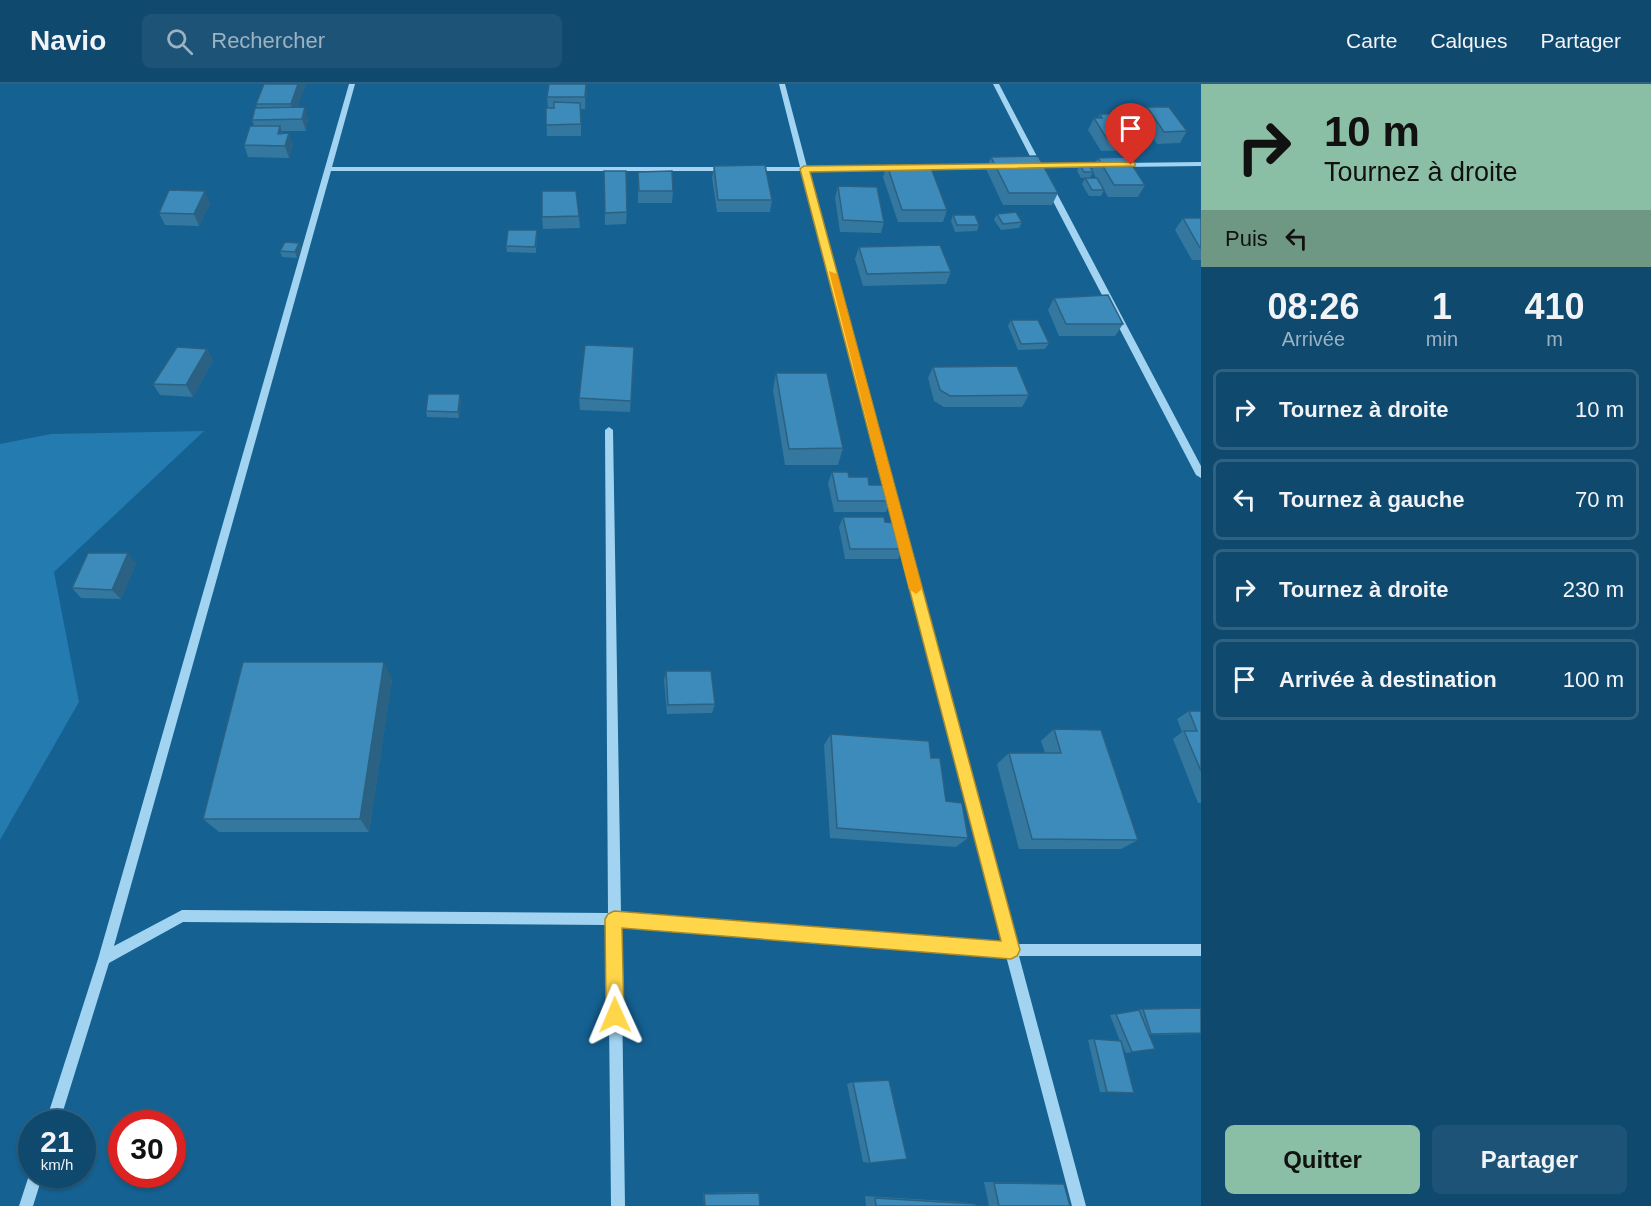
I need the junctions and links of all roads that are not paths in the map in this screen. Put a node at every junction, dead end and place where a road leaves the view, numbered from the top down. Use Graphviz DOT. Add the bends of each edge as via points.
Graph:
graph roads {
  1 [pos="352,84"];
  2 [pos="782,84"];
  3 [pos="996,84"];
  4 [pos="1201,164"];
  5 [pos="1039,166"];
  6 [pos="329,169"];
  7 [pos="733,169"];
  8 [pos="745,169"];
  9 [pos="804,169"];
  10 [pos="609,430"];
  11 [pos="1201,475"];
  12 [pos="614,919"];
  13 [pos="1011,950"];
  14 [pos="1201,950"];
  15 [pos="104,959"];
  16 [pos="56,1110"];
  17 [pos="32,1188"];
  18 [pos="26,1206"];
  19 [pos="618,1206"];
  20 [pos="1079,1206"];
  1 -- 6 [label="street"];
  2 -- 9 [label="street"];
  3 -- 5 [label="street"];
  4 -- 5 [label="street"];
  5 -- 9 [label="street"];
  5 -- 11 [label="street"];
  6 -- 7 [label="street"];
  6 -- 15 [label="street"];
  8 -- 9 [label="street"];
  9 -- 13 [label="street"];
  10 -- 12 [label="street"];
  12 -- 13 [label="street"];
  12 -- 15 [label="street" via="182,916"];
  12 -- 19 [label="street"];
  13 -- 14 [label="street"];
  13 -- 20 [label="street"];
  15 -- 16 [label="street"];
  17 -- 18 [label="street"];
}
